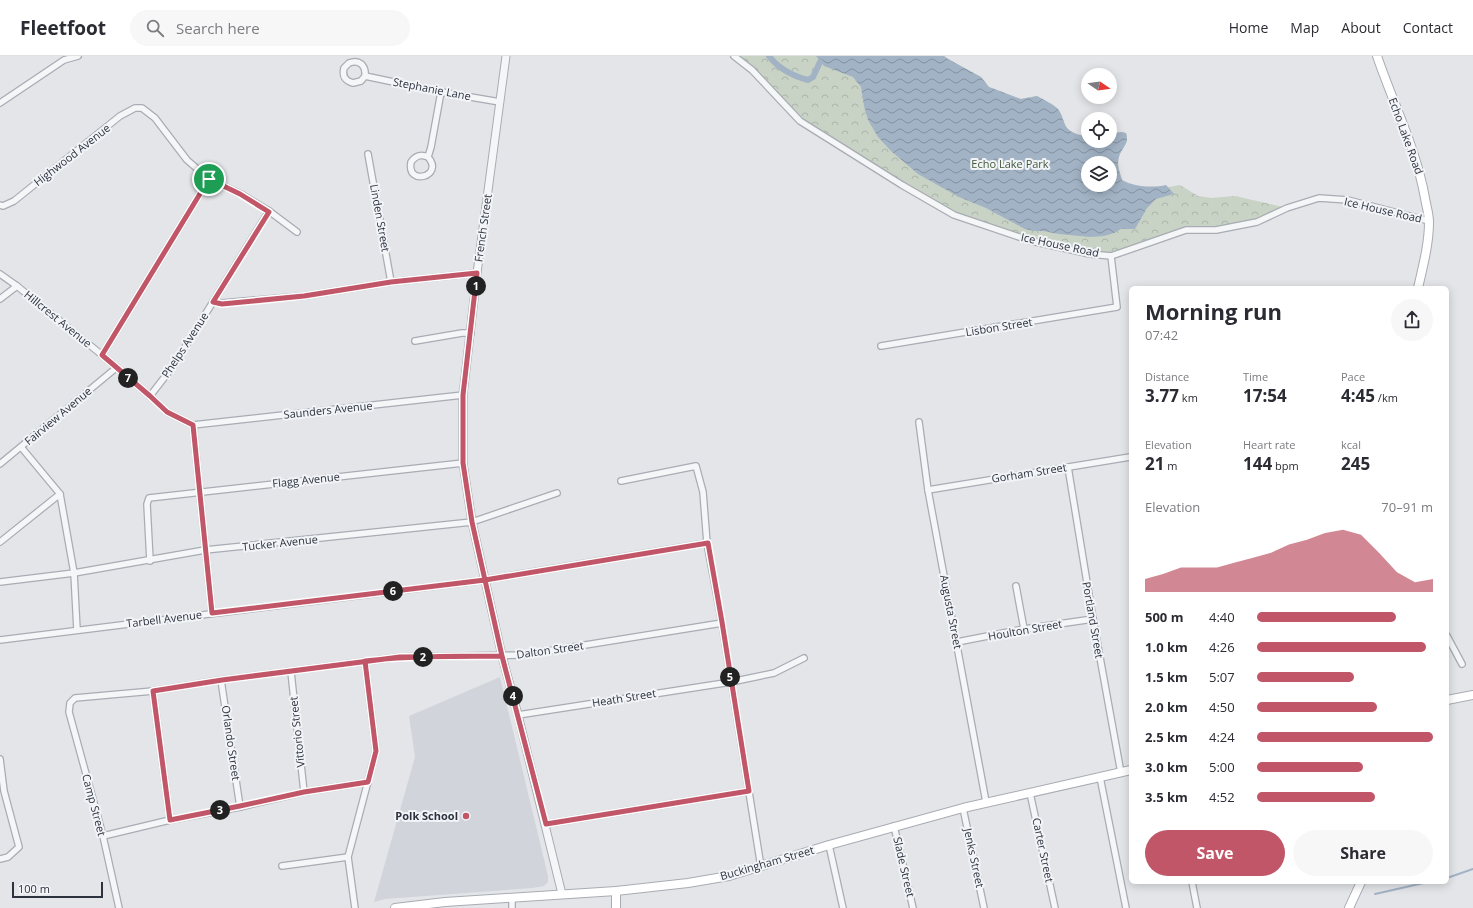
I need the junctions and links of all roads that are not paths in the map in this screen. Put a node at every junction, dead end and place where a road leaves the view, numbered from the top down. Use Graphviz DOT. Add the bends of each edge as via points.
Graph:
graph roads {
  1 [pos="78,56"];
  2 [pos="506,56"];
  3 [pos="734,56"];
  4 [pos="1377,56"];
  5 [pos="63,58"];
  6 [pos="365,76"];
  7 [pos="441,92"];
  8 [pos="500,102"];
  9 [pos="0,103"];
  10 [pos="368,154"];
  11 [pos="428,157"];
  12 [pos="209,179"];
  13 [pos="1,205"];
  14 [pos="269,212"];
  15 [pos="1429,221"];
  16 [pos="297,232"];
  17 [pos="1111,256"];
  18 [pos="477,273"];
  19 [pos="0,274"];
  20 [pos="391,282"];
  21 [pos="18,286"];
  22 [pos="1418,286"];
  23 [pos="0,299"];
  24 [pos="213,302"];
  25 [pos="471,333"];
  26 [pos="415,341"];
  27 [pos="881,346"];
  28 [pos="102,355"];
  29 [pos="116,368"];
  30 [pos="463,395"];
  31 [pos="150,396"];
  32 [pos="919,422"];
  33 [pos="193,425"];
  34 [pos="21,447"];
  35 [pos="1129,457"];
  36 [pos="463,463"];
  37 [pos="0,464"];
  38 [pos="1068,467"];
  39 [pos="621,481"];
  40 [pos="928,490"];
  41 [pos="201,492"];
  42 [pos="556,492"];
  43 [pos="60,494"];
  44 [pos="472,522"];
  45 [pos="0,542"];
  46 [pos="708,543"];
  47 [pos="205,550"];
  48 [pos="150,561"];
  49 [pos="74,573"];
  50 [pos="485,580"];
  51 [pos="0,582"];
  52 [pos="1016,586"];
  53 [pos="212,613"];
  54 [pos="1092,619"];
  55 [pos="722,622"];
  56 [pos="1024,629"];
  57 [pos="77,630"];
  58 [pos="0,640"];
  59 [pos="1449,640"];
  60 [pos="957,642"];
  61 [pos="502,656"];
  62 [pos="804,658"];
  63 [pos="365,661"];
  64 [pos="1462,664"];
  65 [pos="291,672"];
  66 [pos="222,680"];
  67 [pos="731,682"];
  68 [pos="153,691"];
  69 [pos="1473,695"];
  70 [pos="1449,700"];
  71 [pos="70,703"];
  72 [pos="518,715"];
  73 [pos="0,759"];
  74 [pos="1129,771"];
  75 [pos="1122,773"];
  76 [pos="1100,777"];
  77 [pos="368,782"];
  78 [pos="749,791"];
  79 [pos="304,792"];
  80 [pos="1030,793"];
  81 [pos="986,802"];
  82 [pos="240,806"];
  83 [pos="963,808"];
  84 [pos="170,820"];
  85 [pos="546,824"];
  86 [pos="894,826"];
  87 [pos="103,836"];
  88 [pos="829,845"];
  89 [pos="348,858"];
  90 [pos="0,859"];
  91 [pos="282,866"];
  92 [pos="761,867"];
  93 [pos="1192,884"];
  94 [pos="1360,884"];
  95 [pos="616,891"];
  96 [pos="562,894"];
  97 [pos="512,897"];
  98 [pos="445,905"];
  99 [pos="119,908"];
  100 [pos="355,908"];
  101 [pos="395,908"];
  102 [pos="512,908"];
  103 [pos="616,908"];
  104 [pos="843,908"];
  105 [pos="913,908"];
  106 [pos="984,908"];
  107 [pos="1055,908"];
  108 [pos="1126,908"];
  109 [pos="1197,908"];
  110 [pos="1349,908"];
  1 -- 5 [label="street"];
  2 -- 8 [label="street, French Street"];
  3 -- 17 [label="street, Ice House Road" via="752,70 800,121 954,215 1031,241"];
  4 -- 15 [label="main road, Echo Lake Road" via="1414,153"];
  5 -- 9 [label="street"];
  6 -- 6 [label="street, Stephanie Lane" via="361,81 352,83 344,77 344,68 349,63 357,62 363,65"];
  6 -- 7 [label="street, Stephanie Lane"];
  7 -- 8 [label="street, Stephanie Lane"];
  7 -- 11 [label="street"];
  8 -- 18 [label="street, French Street"];
  10 -- 20 [label="street, Linden Street"];
  12 -- 13 [label="street, Highwood Avenue" via="186,160 155,118 142,108 136,108 120,116 14,201"];
  12 -- 14 [label="street"];
  12 -- 28 [label="street"];
  14 -- 16 [label="street"];
  14 -- 24 [label="street, Phelps Avenue"];
  15 -- 17 [label="street, Ice House Road" via="1348,200 1318,198 1287,208 1257,222 1216,230 1186,230"];
  15 -- 22 [label="main road, Echo Lake Road" via="1427,249"];
  17 -- 27 [label="street, Lisbon Street" via="1117,307"];
  18 -- 20 [label="street"];
  18 -- 25 [label="street, French Street"];
  19 -- 21 [label="street, Hillcrest Avenue"];
  20 -- 24 [label="street" via="304,296 222,304"];
  21 -- 23 [label="street"];
  21 -- 28 [label="street, Hillcrest Avenue"];
  24 -- 31 [label="street, Phelps Avenue" via="174,365"];
  25 -- 26 [label="street" via="462,332"];
  25 -- 30 [label="street, French Street"];
  28 -- 29 [label="street, Hillcrest Avenue"];
  29 -- 31 [label="street, Hillcrest Avenue"];
  29 -- 34 [label="street, Fairview Avenue"];
  30 -- 33 [label="street, Saunders Avenue"];
  30 -- 36 [label="street, French Street"];
  31 -- 33 [label="street, Hillcrest Avenue" via="167,412"];
  32 -- 40 [label="street, Augusta Street"];
  33 -- 41 [label="street"];
  34 -- 37 [label="street, Fairview Avenue"];
  34 -- 43 [label="street"];
  35 -- 38 [label="street, Gorham Street"];
  36 -- 41 [label="street, Flagg Avenue"];
  36 -- 44 [label="street, French Street"];
  38 -- 40 [label="street, Gorham Street"];
  38 -- 54 [label="street, Portland Street"];
  39 -- 46 [label="street" via="696,466 703,492"];
  40 -- 60 [label="street, Augusta Street"];
  41 -- 47 [label="street"];
  41 -- 48 [label="street, Flagg Avenue" via="149,498 147,504"];
  42 -- 44 [label="street, Tucker Avenue"];
  43 -- 45 [label="street"];
  43 -- 49 [label="street"];
  44 -- 47 [label="street, Tucker Avenue"];
  44 -- 50 [label="street, French Street"];
  46 -- 50 [label="street, Tarbell Avenue"];
  46 -- 55 [label="street"];
  47 -- 48 [label="street, Tucker Avenue"];
  47 -- 53 [label="street"];
  48 -- 49 [label="street, Tucker Avenue"];
  49 -- 51 [label="street, Tucker Avenue"];
  49 -- 57 [label="street"];
  50 -- 53 [label="street, Tarbell Avenue"];
  50 -- 61 [label="street, French Street"];
  52 -- 56 [label="street"];
  53 -- 57 [label="street, Tarbell Avenue"];
  54 -- 56 [label="street, Houlton Street"];
  54 -- 75 [label="street, Portland Street"];
  55 -- 61 [label="street, Dalton Street" via="524,655"];
  55 -- 67 [label="street"];
  56 -- 60 [label="street, Houlton Street"];
  57 -- 58 [label="street, Tarbell Avenue"];
  59 -- 64 [label="street"];
  60 -- 81 [label="street, Augusta Street"];
  61 -- 63 [label="street, Dalton Street" via="400,657"];
  61 -- 72 [label="street, French Street"];
  62 -- 67 [label="street, Heath Street" via="774,673"];
  63 -- 65 [label="street, Dalton Street"];
  63 -- 77 [label="street" via="376,751"];
  65 -- 66 [label="street, Dalton Street"];
  65 -- 79 [label="street, Vittorio Street"];
  66 -- 68 [label="street, Dalton Street"];
  66 -- 82 [label="street, Orlando Street"];
  67 -- 72 [label="street, Heath Street"];
  67 -- 78 [label="street"];
  68 -- 71 [label="street, Dalton Street" via="75,698"];
  68 -- 84 [label="street"];
  69 -- 70 [label="main road"];
  71 -- 87 [label="street, Camp Street" via="69,712"];
  72 -- 85 [label="street, French Street"];
  73 -- 90 [label="street" via="4,791 19,847"];
  74 -- 75 [label="main road, Buckingham Street"];
  75 -- 76 [label="main road, Buckingham Street"];
  76 -- 80 [label="main road, Buckingham Street"];
  76 -- 108 [label="street"];
  77 -- 79 [label="street"];
  77 -- 89 [label="street"];
  78 -- 85 [label="street"];
  78 -- 92 [label="street"];
  79 -- 82 [label="street"];
  80 -- 81 [label="main road, Buckingham Street"];
  80 -- 107 [label="street, Carter Street"];
  81 -- 83 [label="main road, Buckingham Street"];
  82 -- 84 [label="street"];
  83 -- 86 [label="main road, Buckingham Street"];
  83 -- 106 [label="street, Jenks Street"];
  84 -- 87 [label="street"];
  85 -- 96 [label="street, French Street"];
  86 -- 88 [label="main road, Buckingham Street"];
  86 -- 105 [label="street, Slade Street"];
  87 -- 99 [label="street, Camp Street"];
  88 -- 92 [label="main road, Buckingham Street"];
  88 -- 104 [label="street"];
  89 -- 91 [label="street"];
  89 -- 100 [label="street"];
  92 -- 95 [label="main road, Buckingham Street" via="688,883"];
  93 -- 109 [label="street"];
  94 -- 110 [label="main road"];
  95 -- 96 [label="main road, Buckingham Street"];
  95 -- 103 [label="main road"];
  96 -- 97 [label="main road, Buckingham Street"];
  97 -- 98 [label="main road, Buckingham Street"];
  97 -- 102 [label="street"];
  98 -- 101 [label="main road, Buckingham Street"];
}
